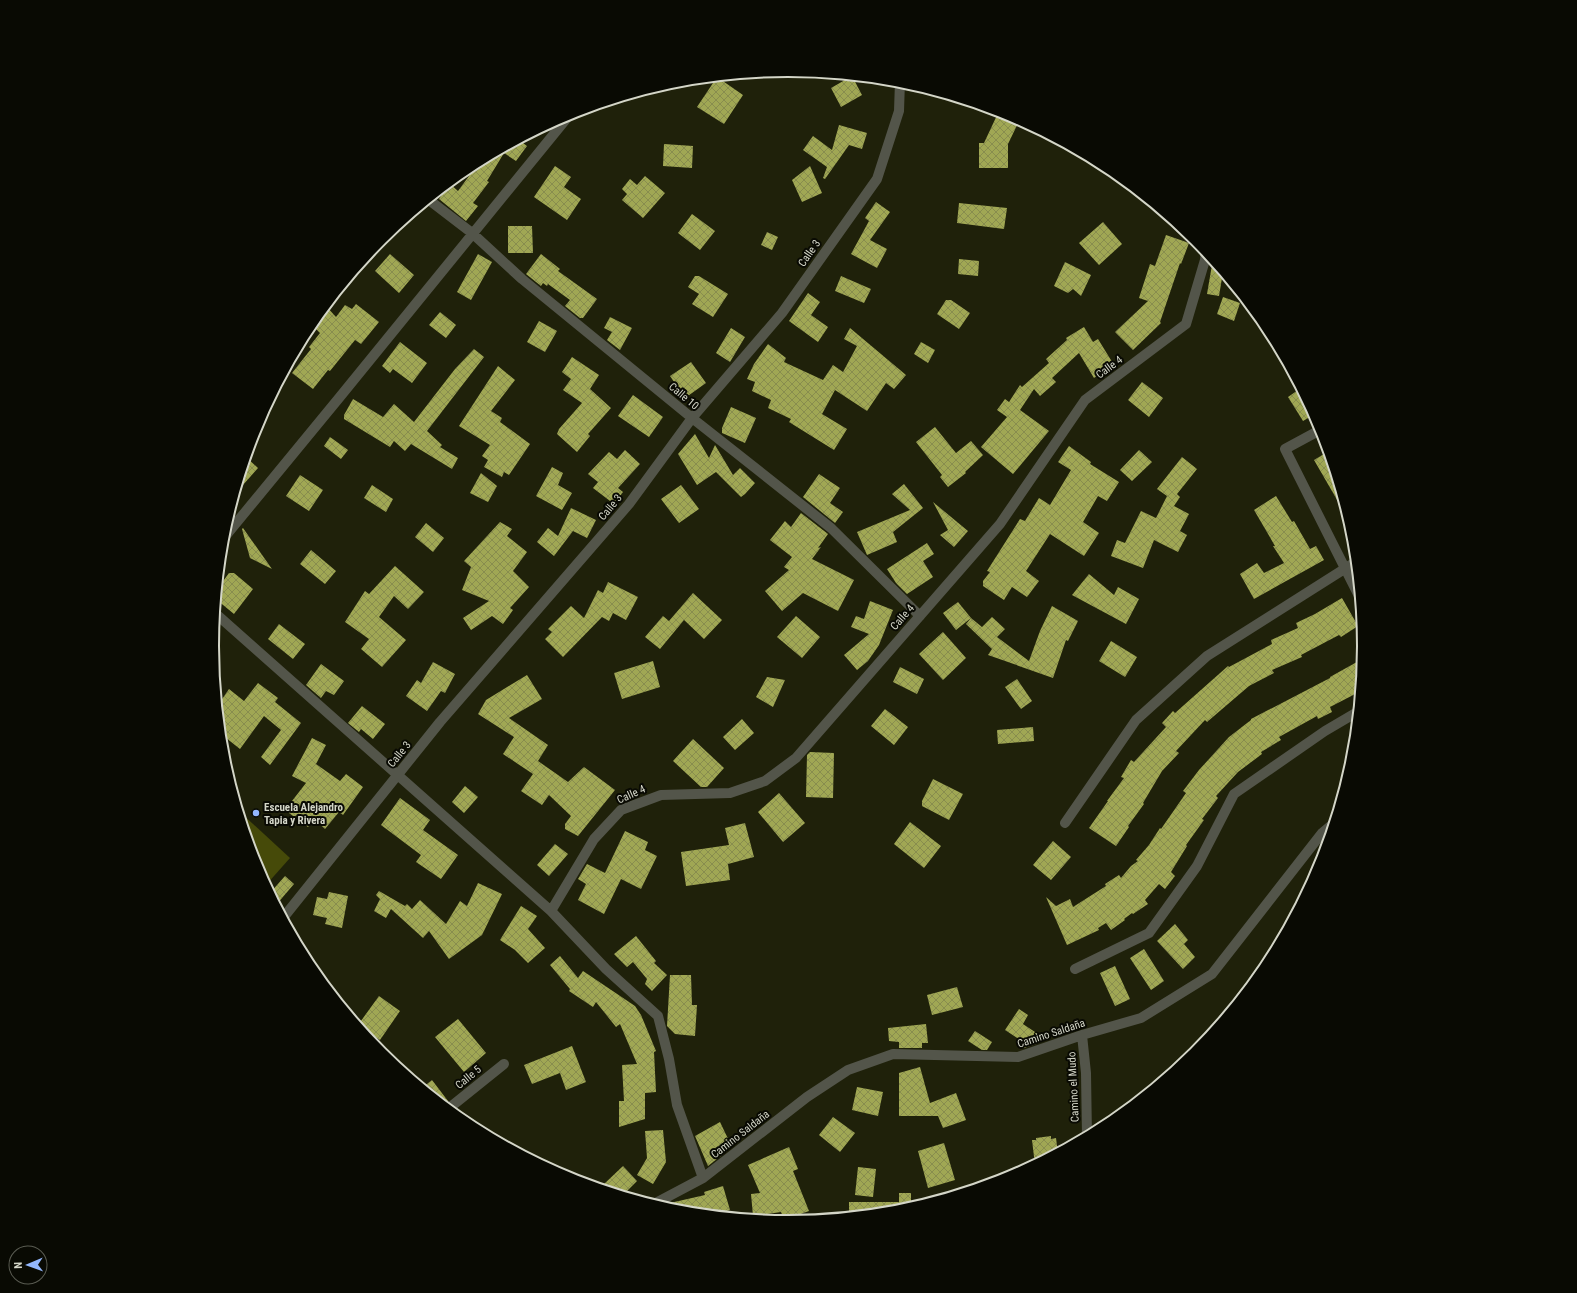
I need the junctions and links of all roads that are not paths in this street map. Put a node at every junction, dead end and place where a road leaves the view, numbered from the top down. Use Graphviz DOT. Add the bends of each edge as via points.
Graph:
graph roads {
  1 [pos="900,88"];
  2 [pos="562,124"];
  3 [pos="432,203"];
  4 [pos="472,233"];
  5 [pos="1205,259"];
  6 [pos="692,418"];
  7 [pos="1316,431"];
  8 [pos="231,529"];
  9 [pos="1352,564"];
  10 [pos="1345,568"];
  11 [pos="1355,587"];
  12 [pos="920,616"];
  13 [pos="220,617"];
  14 [pos="1354,714"];
  15 [pos="398,774"];
  16 [pos="1065,823"];
  17 [pos="1329,827"];
  18 [pos="551,911"];
  19 [pos="286,914"];
  20 [pos="1075,969"];
  21 [pos="1082,1035"];
  22 [pos="504,1064"];
  23 [pos="452,1106"];
  24 [pos="1088,1131"];
  25 [pos="703,1178"];
  26 [pos="659,1201"];
  1 -- 6 [label="street, Calle 3" via="898,111 877,179 782,313"];
  2 -- 4 [label="street"];
  3 -- 4 [label="street, Calle 10"];
  4 -- 6 [label="street, Calle 10" via="522,279"];
  4 -- 8 [label="street"];
  5 -- 12 [label="street, Calle 4" via="1186,324 1085,400 1000,524"];
  6 -- 12 [label="street, Calle 10" via="831,528"];
  6 -- 15 [label="street, Calle 3" via="629,504"];
  7 -- 10 [label="street" via="1285,449"];
  9 -- 10 [label="street"];
  10 -- 11 [label="street"];
  10 -- 16 [label="street" via="1207,656 1136,720"];
  12 -- 18 [label="street, Calle 4" via="796,758 765,781 730,792 661,795 620,810 594,839"];
  13 -- 15 [label="street"];
  14 -- 20 [label="street" via="1234,794 1197,866 1149,933"];
  15 -- 18 [label="street"];
  15 -- 19 [label="street, Calle 3"];
  17 -- 21 [label="street, Camino Saldaña" via="1212,974 1142,1018"];
  18 -- 25 [label="street" via="606,969 658,1016 677,1105"];
  21 -- 24 [label="street, Camino el Mudo"];
  21 -- 25 [label="street, Camino Saldaña" via="1018,1057 893,1054 848,1070 807,1098"];
  22 -- 23 [label="street, Calle 5"];
  25 -- 26 [label="street, Camino Saldaña"];
}
